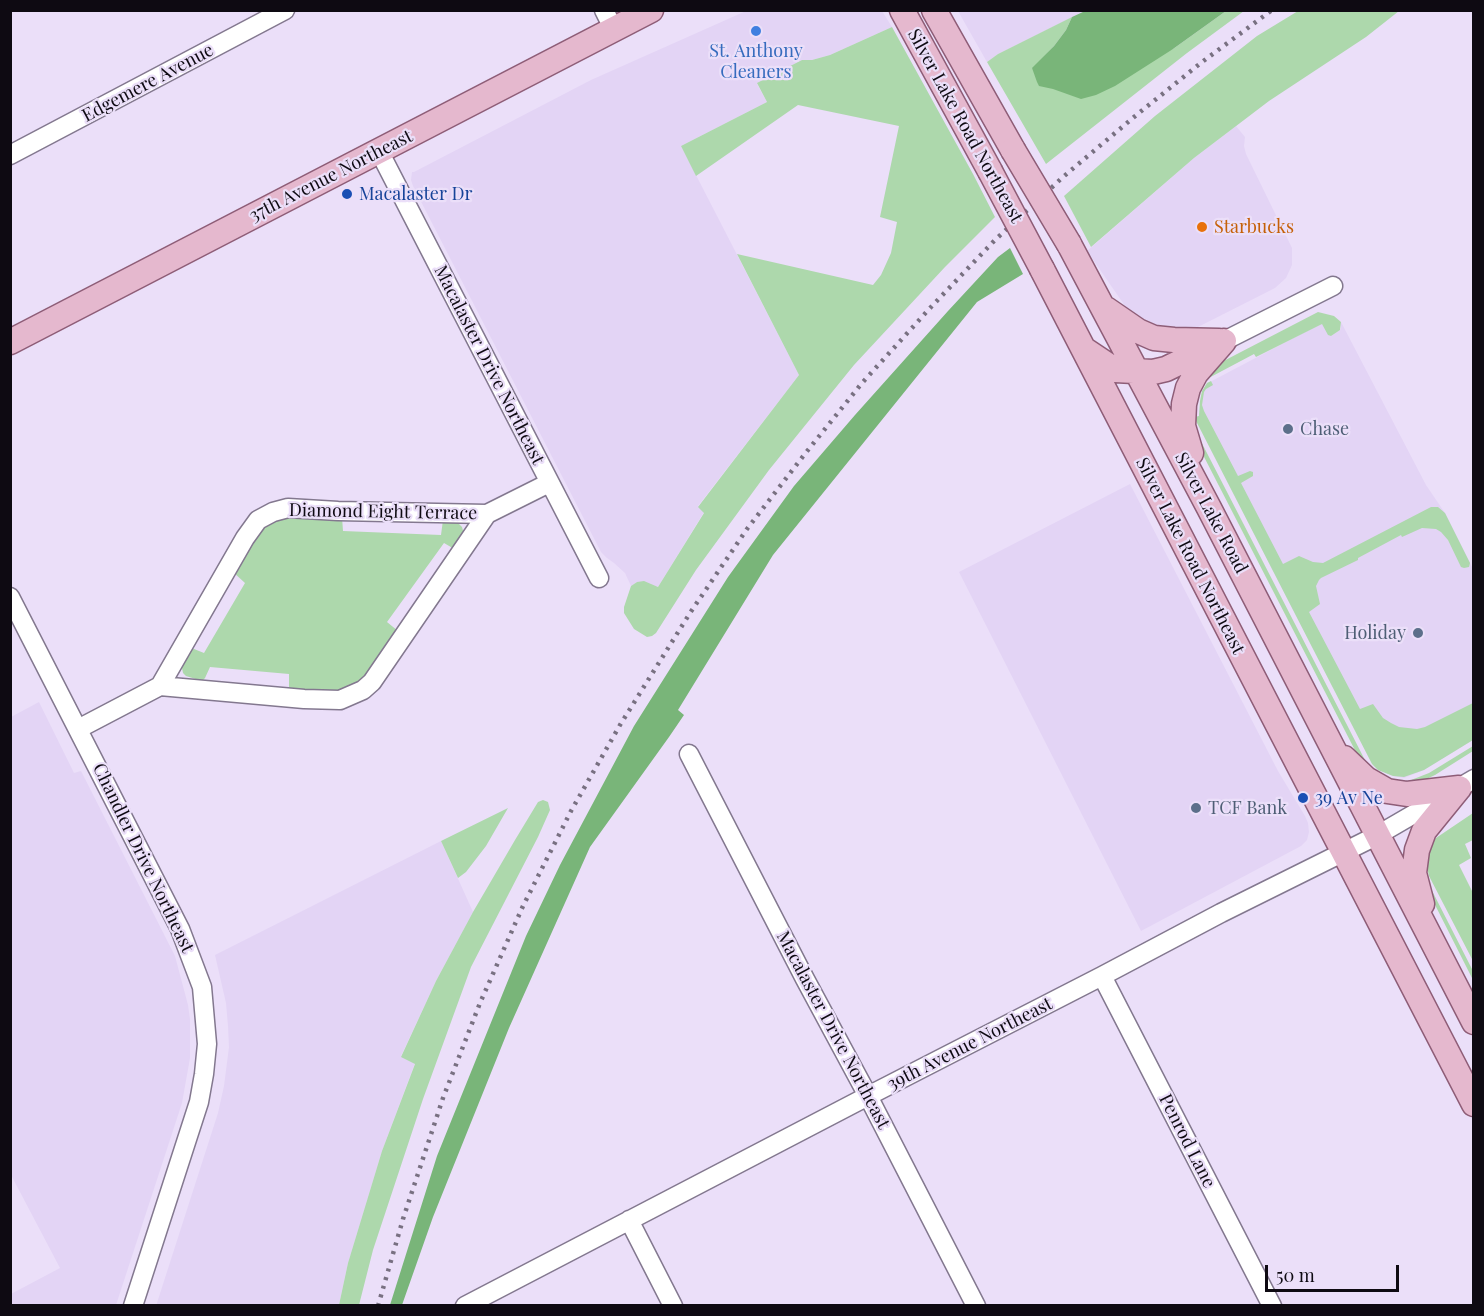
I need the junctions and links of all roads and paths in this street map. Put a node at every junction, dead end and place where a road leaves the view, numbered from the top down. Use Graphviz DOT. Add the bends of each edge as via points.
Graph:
graph roads {
  1 [pos="285,10"];
  2 [pos="651,10"];
  3 [pos="902,10"];
  4 [pos="934,10"];
  5 [pos="609,20"];
  6 [pos="379,151"];
  7 [pos="10,154"];
  8 [pos="1333,286"];
  9 [pos="1103,307"];
  10 [pos="1224,341"];
  11 [pos="10,342"];
  12 [pos="1083,348"];
  13 [pos="1136,371"];
  14 [pos="549,483"];
  15 [pos="1209,508"];
  16 [pos="487,514"];
  17 [pos="599,578"];
  18 [pos="10,597"];
  19 [pos="160,686"];
  20 [pos="78,729"];
  21 [pos="1330,744"];
  22 [pos="689,754"];
  23 [pos="1466,784"];
  24 [pos="1376,836"];
  25 [pos="1344,851"];
  26 [pos="1431,941"];
  27 [pos="1102,976"];
  28 [pos="1473,1022"];
  29 [pos="868,1096"];
  30 [pos="1473,1104"];
  31 [pos="629,1220"];
  32 [pos="133,1305"];
  33 [pos="465,1305"];
  34 [pos="673,1305"];
  35 [pos="976,1305"];
  36 [pos="1272,1305"];
  1 -- 7 [label="street, Edgemere Avenue"];
  2 -- 5 [label="main road, 37th Avenue Northeast"];
  3 -- 12 [label="main road, Silver Lake Road Northeast, bridge"];
  4 -- 9 [label="main road, Silver Lake Road, bridge"];
  5 -- 6 [label="main road, 37th Avenue Northeast"];
  6 -- 11 [label="main road, 37th Avenue Northeast"];
  6 -- 14 [label="street, Macalaster Drive Northeast"];
  8 -- 10 [label="street"];
  9 -- 10 [label="main road" via="1138,332 1154,338"];
  9 -- 13 [label="main road, Silver Lake Road"];
  10 -- 13 [label="main road" via="1166,369"];
  10 -- 15 [label="main road" via="1196,373 1184,404 1183,426"];
  12 -- 13 [label="main road" via="1115,370"];
  12 -- 25 [label="main road, Silver Lake Road Northeast"];
  13 -- 15 [label="main road, Silver Lake Road"];
  14 -- 16 [label="street, Diamond Eight Terrace"];
  14 -- 17 [label="street, Macalaster Drive Northeast"];
  15 -- 21 [label="main road, Silver Lake Road"];
  16 -- 19 [label="street, Diamond Eight Terrace" via="363,690 340,700"];
  16 -- 19 [label="street, Diamond Eight Terrace" via="288,508 273,512 258,520 245,538"];
  18 -- 20 [label="street, Chandler Drive Northeast"];
  19 -- 20 [label="street"];
  20 -- 32 [label="street, Chandler Drive Northeast" via="180,929 202,987 206,1016 207,1044 199,1102"];
  21 -- 23 [label="main road" via="1366,779 1387,790 1407,794"];
  21 -- 24 [label="main road, Silver Lake Road"];
  22 -- 29 [label="street, Macalaster Drive Northeast"];
  23 -- 24 [label="street, 39th Avenue Northeast"];
  23 -- 26 [label="main road" via="1424,831 1416,854 1414,873"];
  24 -- 25 [label="street, 39th Avenue Northeast"];
  24 -- 26 [label="main road, Silver Lake Road"];
  25 -- 27 [label="street, 39th Avenue Northeast"];
  25 -- 30 [label="main road, Silver Lake Road Northeast"];
  26 -- 28 [label="main road, Silver Lake Road"];
  27 -- 29 [label="street, 39th Avenue Northeast"];
  27 -- 36 [label="street, Penrod Lane"];
  29 -- 31 [label="street, 39th Avenue Northeast"];
  29 -- 35 [label="street, Macalaster Drive Northeast"];
  31 -- 33 [label="street, 39th Avenue Northeast"];
  31 -- 34 [label="street"];
}
